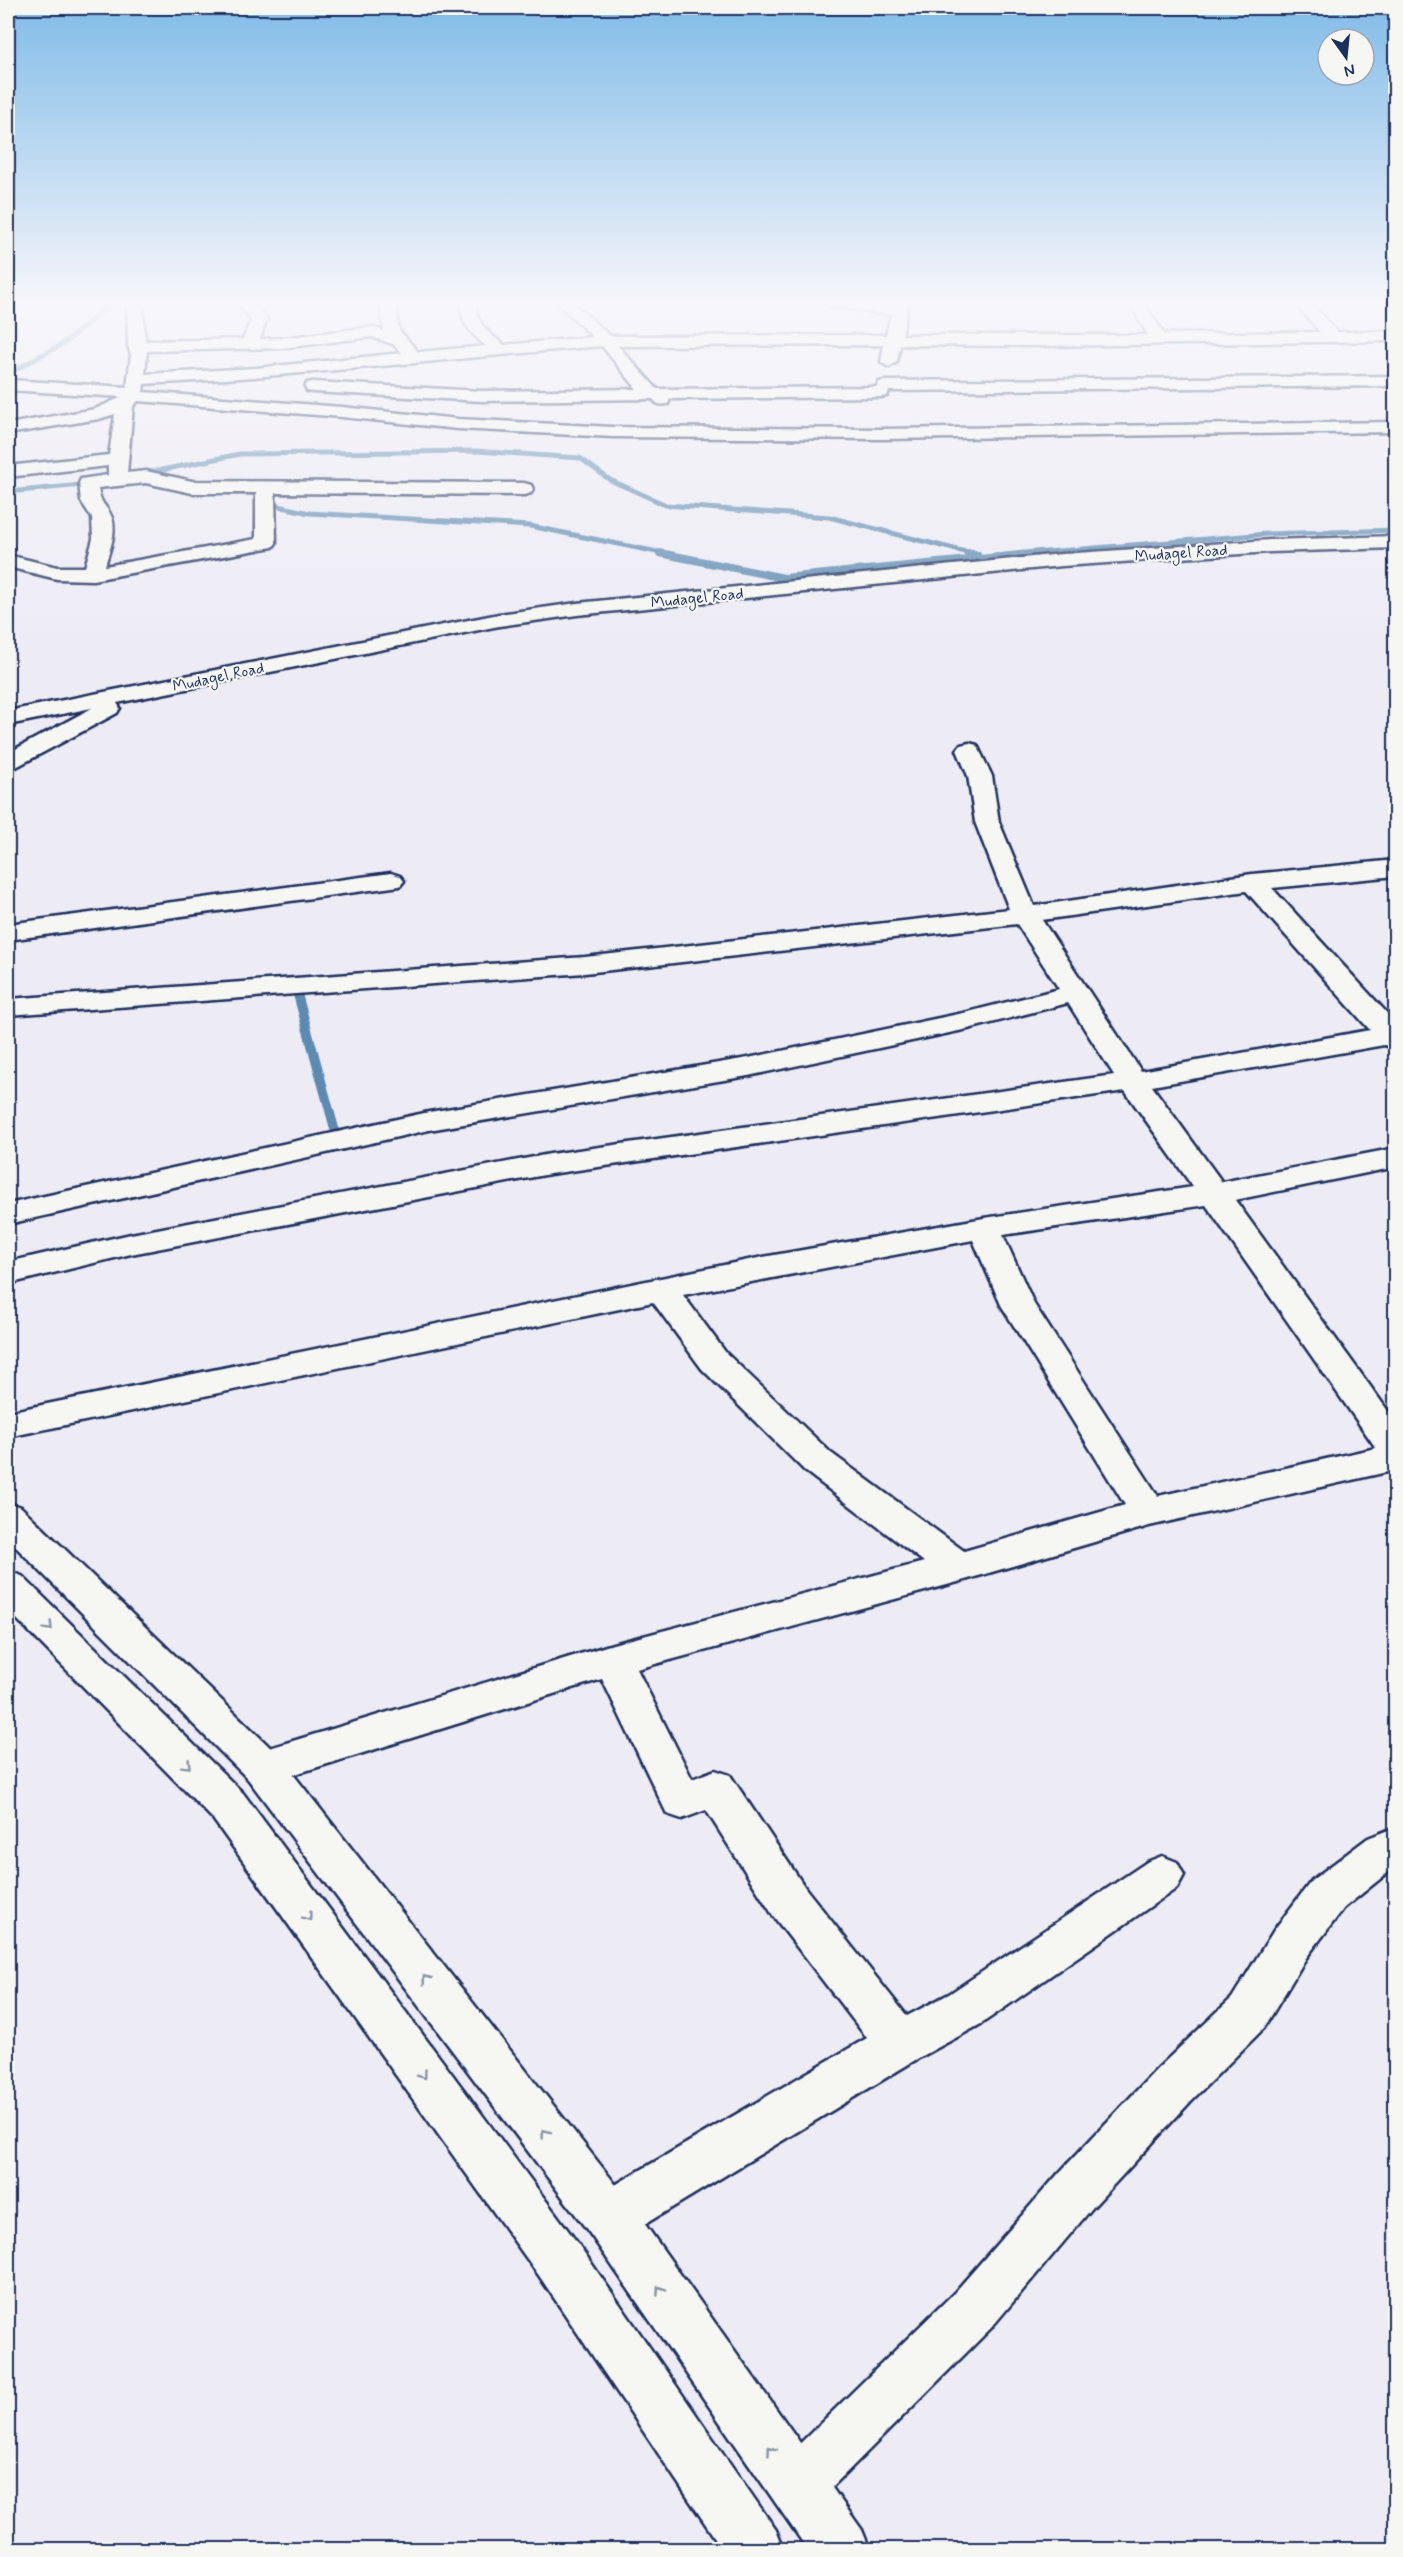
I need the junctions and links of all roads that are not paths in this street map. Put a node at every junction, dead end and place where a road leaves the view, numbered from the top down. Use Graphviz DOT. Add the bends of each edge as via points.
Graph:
graph roads {
  1 [pos="55,421"];
  2 [pos="125,421"];
  3 [pos="432,421"];
  4 [pos="681,421"];
  5 [pos="882,421"];
  6 [pos="1395,427"];
  7 [pos="8,429"];
  8 [pos="690,432"];
  9 [pos="882,434"];
  10 [pos="118,470"];
  11 [pos="8,471"];
  12 [pos="264,487"];
  13 [pos="524,489"];
  14 [pos="1395,542"];
  15 [pos="10,563"];
  16 [pos="93,574"];
  17 [pos="138,692"];
  18 [pos="8,718"];
  19 [pos="969,750"];
  20 [pos="8,762"];
  21 [pos="1395,868"];
  22 [pos="391,881"];
  23 [pos="1252,882"];
  24 [pos="1026,915"];
  25 [pos="8,932"];
  26 [pos="1076,993"];
  27 [pos="8,1007"];
  28 [pos="1393,1037"];
  29 [pos="1133,1081"];
  30 [pos="1395,1157"];
  31 [pos="1214,1194"];
  32 [pos="8,1214"];
  33 [pos="984,1228"];
  34 [pos="8,1274"];
  35 [pos="661,1289"];
  36 [pos="8,1424"];
  37 [pos="1395,1450"];
  38 [pos="1395,1457"];
  39 [pos="1149,1512"];
  40 [pos="8,1517"];
  41 [pos="958,1567"];
  42 [pos="8,1586"];
  43 [pos="613,1660"];
  44 [pos="263,1767"];
  45 [pos="1395,1845"];
  46 [pos="1162,1875"];
  47 [pos="900,2044"];
  48 [pos="609,2217"];
  49 [pos="796,2485"];
  50 [pos="756,2550"];
  51 [pos="842,2550"];
  1 -- 7 [label="street"];
  2 -- 10 [label="street"];
  3 -- 8 [label="street" via="613,432"];
  4 -- 8 [label="street"];
  5 -- 9 [label="street"];
  6 -- 9 [label="street"];
  8 -- 9 [label="street"];
  10 -- 11 [label="street"];
  10 -- 12 [label="street" via="192,486"];
  10 -- 16 [label="street" via="88,483 90,501 102,518 103,539"];
  12 -- 13 [label="street"];
  12 -- 16 [label="street" via="266,543"];
  14 -- 17 [label="street, Mudagel Road" via="1062,560 577,609 499,620"];
  15 -- 16 [label="street" via="66,574"];
  17 -- 18 [label="street, Mudagel Road"];
  17 -- 20 [label="street"];
  19 -- 24 [label="street" via="980,776 987,822"];
  21 -- 23 [label="street"];
  22 -- 25 [label="street"];
  23 -- 24 [label="street"];
  23 -- 28 [label="street"];
  24 -- 26 [label="street"];
  24 -- 27 [label="street" via="585,965"];
  26 -- 29 [label="street"];
  26 -- 32 [label="street" via="748,1067 429,1121"];
  28 -- 29 [label="street"];
  29 -- 31 [label="street"];
  29 -- 34 [label="street" via="550,1164 131,1244"];
  30 -- 31 [label="street"];
  31 -- 33 [label="street"];
  31 -- 37 [label="street"];
  33 -- 35 [label="street"];
  33 -- 39 [label="street" via="1018,1305"];
  35 -- 36 [label="street"];
  35 -- 41 [label="street" via="714,1361 818,1462"];
  38 -- 39 [label="street"];
  39 -- 41 [label="street"];
  40 -- 44 [label="street"];
  41 -- 43 [label="street"];
  42 -- 50 [label="street, one-way" via="228,1806 558,2259"];
  43 -- 44 [label="street"];
  43 -- 47 [label="street" via="682,1801 715,1788 790,1903"];
  48 -- 44 [label="street, one-way"];
  45 -- 49 [label="street" via="1328,1894 1290,1944 1248,2013 1076,2190 973,2310"];
  46 -- 47 [label="street" via="965,2009"];
  47 -- 48 [label="street"];
  49 -- 48 [label="street, one-way"];
  49 -- 51 [label="street"];
}
